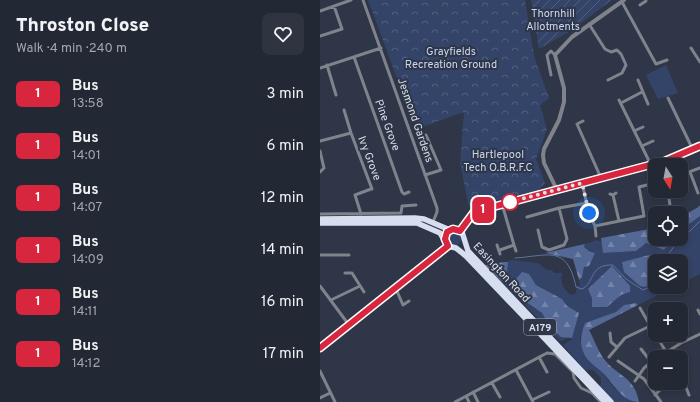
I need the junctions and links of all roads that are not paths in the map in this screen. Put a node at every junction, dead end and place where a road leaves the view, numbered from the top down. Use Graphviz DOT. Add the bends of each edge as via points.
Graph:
graph roads {
  1 [pos="350,0"];
  2 [pos="363,0"];
  3 [pos="623,1"];
  4 [pos="334,6"];
  5 [pos="320,11"];
  6 [pos="589,24"];
  7 [pos="320,36"];
  8 [pos="381,48"];
  9 [pos="691,48"];
  10 [pos="556,55"];
  11 [pos="354,57"];
  12 [pos="667,60"];
  13 [pos="700,62"];
  14 [pos="327,65"];
  15 [pos="320,68"];
  16 [pos="551,75"];
  17 [pos="608,80"];
  18 [pos="638,80"];
  19 [pos="642,92"];
  20 [pos="336,95"];
  21 [pos="668,98"];
  22 [pos="648,104"];
  23 [pos="344,110"];
  24 [pos="583,121"];
  25 [pos="643,127"];
  26 [pos="634,131"];
  27 [pos="351,133"];
  28 [pos="426,135"];
  29 [pos="320,141"];
  30 [pos="653,141"];
  31 [pos="642,146"];
  32 [pos="700,146"];
  33 [pos="320,150"];
  34 [pos="693,150"];
  35 [pos="676,158"];
  36 [pos="648,159"];
  37 [pos="648,166"];
  38 [pos="700,168"];
  39 [pos="320,172"];
  40 [pos="690,172"];
  41 [pos="425,175"];
  42 [pos="601,178"];
  43 [pos="582,183"];
  44 [pos="648,185"];
  45 [pos="639,187"];
  46 [pos="634,188"];
  47 [pos="557,190"];
  48 [pos="409,192"];
  49 [pos="698,192"];
  50 [pos="613,194"];
  51 [pos="586,203"];
  52 [pos="502,204"];
  53 [pos="416,205"];
  54 [pos="559,208"];
  55 [pos="320,214"];
  56 [pos="361,214"];
  57 [pos="644,216"];
  58 [pos="399,218"];
  59 [pos="320,219"];
  60 [pos="369,220"];
  61 [pos="532,221"];
  62 [pos="618,221"];
  63 [pos="646,221"];
  64 [pos="320,223"];
  65 [pos="432,223"];
  66 [pos="595,226"];
  67 [pos="450,230"];
  68 [pos="538,230"];
  69 [pos="460,231"];
  70 [pos="539,234"];
  71 [pos="534,236"];
  72 [pos="596,236"];
  73 [pos="445,239"];
  74 [pos="464,242"];
  75 [pos="497,245"];
  76 [pos="514,245"];
  77 [pos="448,246"];
  78 [pos="456,248"];
  79 [pos="516,251"];
  80 [pos="320,255"];
  81 [pos="349,256"];
  82 [pos="345,273"];
  83 [pos="320,286"];
  84 [pos="360,286"];
  85 [pos="396,289"];
  86 [pos="364,292"];
  87 [pos="331,300"];
  88 [pos="409,301"];
  89 [pos="640,308"];
  90 [pos="698,310"];
  91 [pos="700,314"];
  92 [pos="648,322"];
  93 [pos="349,326"];
  94 [pos="648,327"];
  95 [pos="610,334"];
  96 [pos="700,334"];
  97 [pos="542,336"];
  98 [pos="688,339"];
  99 [pos="681,342"];
  100 [pos="320,348"];
  101 [pos="617,348"];
  102 [pos="641,349"];
  103 [pos="669,350"];
  104 [pos="547,353"];
  105 [pos="539,357"];
  106 [pos="609,357"];
  107 [pos="648,358"];
  108 [pos="618,361"];
  109 [pos="648,365"];
  110 [pos="516,370"];
  111 [pos="546,372"];
  112 [pos="320,373"];
  113 [pos="638,376"];
  114 [pos="635,381"];
  115 [pos="492,383"];
  116 [pos="659,390"];
  117 [pos="687,390"];
  118 [pos="473,392"];
  119 [pos="549,392"];
  120 [pos="330,393"];
  121 [pos="654,395"];
  122 [pos="689,395"];
  123 [pos="466,396"];
  124 [pos="500,397"];
  125 [pos="320,398"];
  126 [pos="532,401"];
  127 [pos="335,402"];
  128 [pos="455,402"];
  129 [pos="469,402"];
  130 [pos="478,402"];
  131 [pos="601,402"];
  132 [pos="605,402"];
  133 [pos="611,402"];
  134 [pos="661,402"];
  1 -- 4 [label="street"];
  2 -- 8 [label="street, Jesmond Gardens"];
  3 -- 6 [label="street"];
  3 -- 12 [label="street" via="656,64"];
  4 -- 5 [label="street"];
  4 -- 7 [label="street" via="342,28"];
  6 -- 10 [label="street" via="572,37"];
  6 -- 17 [label="street" via="605,48 611,52 617,50 626,65 622,73"];
  8 -- 11 [label="street"];
  8 -- 41 [label="street, Jesmond Gardens"];
  9 -- 13 [label="street"];
  10 -- 16 [label="street" via="551,51 547,55"];
  10 -- 47 [label="street" via="564,88 564,102 543,155 544,163"];
  11 -- 14 [label="street"];
  11 -- 48 [label="street, Pine Grove" via="402,192"];
  14 -- 15 [label="street"];
  14 -- 20 [label="street"];
  18 -- 19 [label="street"];
  19 -- 22 [label="street"];
  19 -- 26 [label="street" via="620,102"];
  21 -- 34 [label="street"];
  23 -- 27 [label="street, Ivy Grove"];
  24 -- 42 [label="street" via="577,124"];
  25 -- 26 [label="street"];
  26 -- 31 [label="street"];
  27 -- 29 [label="street, Ivy Grove"];
  27 -- 56 [label="street, Ivy Grove" via="371,189 354,196"];
  28 -- 41 [label="street" via="440,170"];
  30 -- 31 [label="street"];
  31 -- 36 [label="street"];
  32 -- 34 [label="street"];
  33 -- 39 [label="street" via="324,168"];
  34 -- 35 [label="street"];
  37 -- 42 [label="street"];
  38 -- 40 [label="street"];
  40 -- 49 [label="street"];
  41 -- 65 [label="street, Jesmond Gardens" via="438,212"];
  42 -- 43 [label="street"];
  43 -- 47 [label="street"];
  43 -- 51 [label="street"];
  44 -- 45 [label="street"];
  45 -- 46 [label="street"];
  45 -- 57 [label="street"];
  47 -- 52 [label="street"];
  50 -- 62 [label="street"];
  51 -- 54 [label="street"];
  51 -- 66 [label="street"];
  52 -- 69 [label="street" via="474,212"];
  52 -- 76 [label="street"];
  53 -- 58 [label="street" via="402,206"];
  54 -- 61 [label="street" via="529,217"];
  54 -- 70 [label="street" via="567,239 565,244 549,250 542,248"];
  55 -- 56 [label="street"];
  56 -- 58 [label="street"];
  57 -- 62 [label="street"];
  57 -- 63 [label="street"];
  58 -- 60 [label="highway"];
  58 -- 65 [label="highway" via="419,218"];
  58 -- 73 [label="highway" via="440,232"];
  59 -- 60 [label="highway"];
  60 -- 64 [label="highway"];
  62 -- 66 [label="street"];
  65 -- 67 [label="highway"];
  66 -- 72 [label="street"];
  67 -- 69 [label="highway"];
  67 -- 73 [label="highway"];
  68 -- 70 [label="street"];
  69 -- 74 [label="highway, Easington Road"];
  70 -- 71 [label="street"];
  73 -- 77 [label="highway"];
  74 -- 78 [label="highway, Easington Road"];
  74 -- 133 [label="highway, Easington Road / A179" via="468,251"];
  75 -- 76 [label="street" via="500,252"];
  76 -- 79 [label="street"];
  77 -- 78 [label="highway, Easington Road"];
  77 -- 85 [label="street"];
  78 -- 97 [label="highway, Easington Road / A179"];
  80 -- 81 [label="street"];
  82 -- 84 [label="street" via="352,273"];
  83 -- 87 [label="street"];
  84 -- 86 [label="street"];
  84 -- 87 [label="street"];
  85 -- 88 [label="street" via="403,304"];
  85 -- 93 [label="street"];
  87 -- 93 [label="street"];
  89 -- 92 [label="street"];
  90 -- 91 [label="street"];
  93 -- 100 [label="street"];
  94 -- 101 [label="street" via="625,338"];
  95 -- 101 [label="street" via="611,342"];
  96 -- 98 [label="street"];
  97 -- 104 [label="street" via="548,345"];
  97 -- 132 [label="highway, Easington Road / A179"];
  99 -- 103 [label="street"];
  101 -- 106 [label="street"];
  102 -- 107 [label="street"];
  104 -- 105 [label="street"];
  104 -- 131 [label="street" via="555,354 573,372 580,388 592,392"];
  105 -- 110 [label="street"];
  105 -- 111 [label="street"];
  108 -- 113 [label="street"];
  109 -- 113 [label="street"];
  110 -- 115 [label="street"];
  110 -- 126 [label="street"];
  112 -- 120 [label="street"];
  113 -- 114 [label="street"];
  113 -- 121 [label="street" via="646,382"];
  115 -- 118 [label="street"];
  115 -- 124 [label="street"];
  116 -- 121 [label="street"];
  117 -- 122 [label="street"];
  118 -- 123 [label="street"];
  118 -- 130 [label="street"];
  119 -- 126 [label="street"];
  120 -- 125 [label="street"];
  120 -- 127 [label="street"];
  121 -- 134 [label="street"];
  123 -- 128 [label="street"];
  123 -- 129 [label="street"];
}
